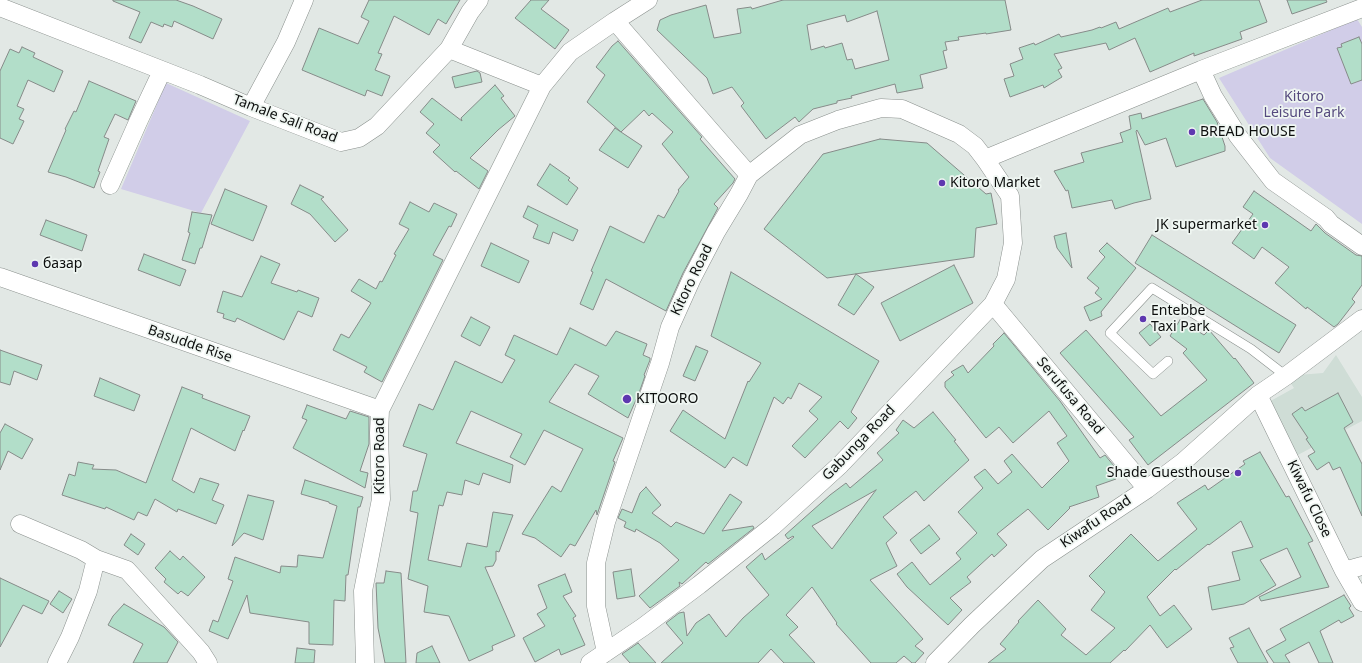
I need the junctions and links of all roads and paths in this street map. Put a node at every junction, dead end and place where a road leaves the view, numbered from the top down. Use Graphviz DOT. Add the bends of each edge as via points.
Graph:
graph roads {
  1 [pos="304,0"];
  2 [pos="479,0"];
  3 [pos="648,0"];
  4 [pos="0,7"];
  5 [pos="1362,8"];
  6 [pos="615,21"];
  7 [pos="449,49"];
  8 [pos="1201,70"];
  9 [pos="162,71"];
  10 [pos="542,86"];
  11 [pos="251,107"];
  12 [pos="985,159"];
  13 [pos="749,175"];
  14 [pos="110,185"];
  15 [pos="1362,246"];
  16 [pos="0,277"];
  17 [pos="993,304"];
  18 [pos="1362,319"];
  19 [pos="1168,361"];
  20 [pos="1286,376"];
  21 [pos="1258,395"];
  22 [pos="380,410"];
  23 [pos="1146,488"];
  24 [pos="20,524"];
  25 [pos="96,559"];
  26 [pos="1362,566"];
  27 [pos="1344,571"];
  28 [pos="1362,602"];
  29 [pos="606,652"];
  30 [pos="57,663"];
  31 [pos="208,663"];
  32 [pos="365,663"];
  33 [pos="590,663"];
  34 [pos="935,663"];
  1 -- 11 [label="street" via="286,42"];
  2 -- 7 [label="street, Tamale Sali Road"];
  3 -- 6 [label="street, Kitoro Road"];
  4 -- 9 [label="street, Tamale Sali Road"];
  5 -- 8 [label="street"];
  6 -- 10 [label="street, Kitoro Road" via="570,52"];
  6 -- 13 [label="street"];
  7 -- 10 [label="street"];
  7 -- 11 [label="street, Tamale Sali Road" via="377,126 359,138 341,142"];
  8 -- 12 [label="street"];
  8 -- 15 [label="street" via="1213,96 1238,136 1273,181"];
  9 -- 11 [label="street, Tamale Sali Road"];
  9 -- 14 [label="street"];
  10 -- 22 [label="street, Kitoro Road"];
  12 -- 13 [label="street, Kitoro Road" via="975,146 959,134 902,109 881,108 838,120 800,135"];
  12 -- 17 [label="street, Gabunga Road" via="1010,196 1013,243 1006,279"];
  13 -- 29 [label="street, Kitoro Road" via="702,258 670,327 606,522 596,563 596,606"];
  16 -- 22 [label="street, Basudde Rise"];
  17 -- 23 [label="street, Serufusa Road"];
  17 -- 29 [label="street, Gabunga Road" via="840,465 773,526 699,585"];
  18 -- 20 [label="street, Kiwafu Road"];
  19 -- 20 [label="lane" via="1154,374 1110,332 1152,288 1251,349"];
  20 -- 21 [label="street, Kiwafu Road"];
  21 -- 23 [label="street, Kiwafu Road" via="1183,462"];
  21 -- 27 [label="street, Kiwafu Close"];
  22 -- 32 [label="street, Kitoro Road" via="381,499 363,591"];
  23 -- 34 [label="street, Kiwafu Road" via="1042,559"];
  24 -- 25 [label="street"];
  25 -- 30 [label="street" via="88,591"];
  25 -- 31 [label="street" via="127,570"];
  26 -- 27 [label="street"];
  27 -- 28 [label="street, Kiwafu Close"];
  29 -- 33 [label="street, Gabunga Road"];
}
